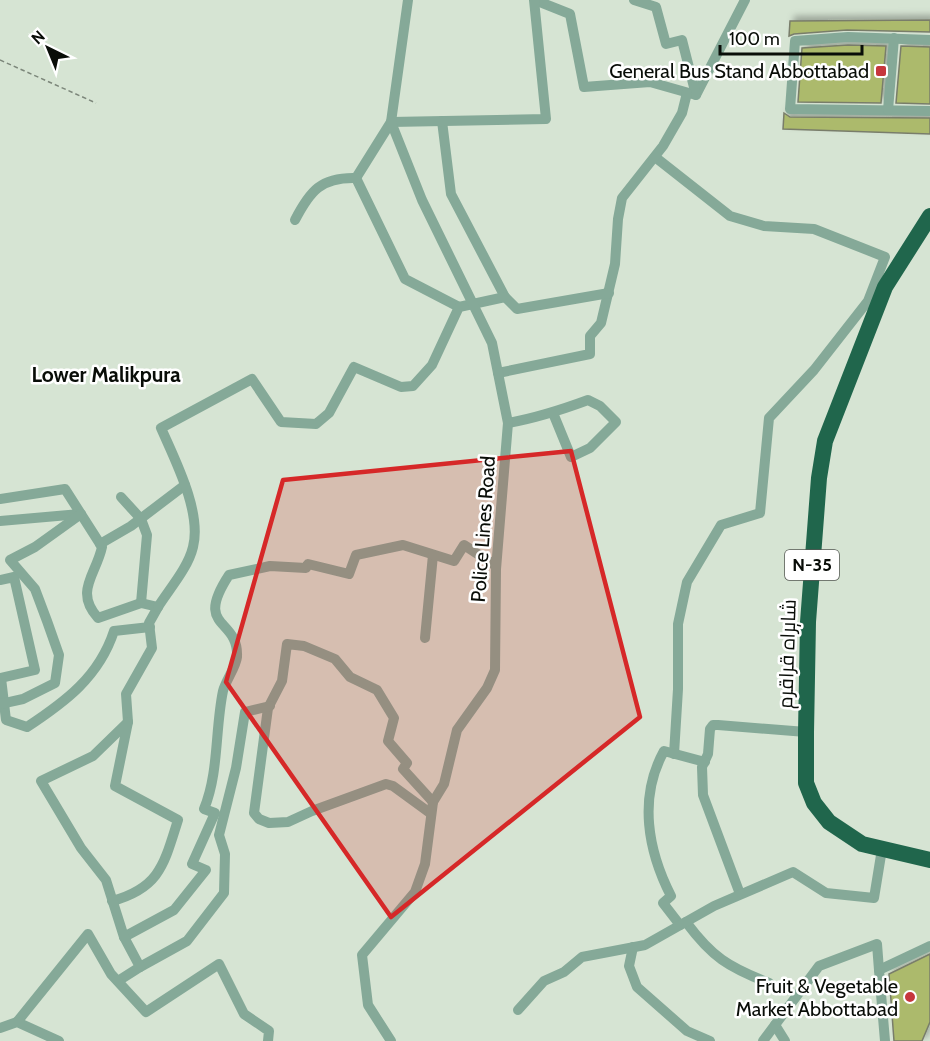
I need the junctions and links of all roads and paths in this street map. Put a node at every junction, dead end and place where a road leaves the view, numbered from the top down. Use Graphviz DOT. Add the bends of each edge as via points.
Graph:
graph roads {
  1 [pos="408,0"];
  2 [pos="534,0"];
  3 [pos="634,0"];
  4 [pos="745,0"];
  5 [pos="894,38"];
  6 [pos="930,40"];
  7 [pos="0,60"];
  8 [pos="692,94"];
  9 [pos="96,103"];
  10 [pos="888,110"];
  11 [pos="930,111"];
  12 [pos="442,121"];
  13 [pos="391,122"];
  14 [pos="655,157"];
  15 [pos="356,178"];
  16 [pos="930,216"];
  17 [pos="295,220"];
  18 [pos="609,293"];
  19 [pos="505,297"];
  20 [pos="471,303"];
  21 [pos="459,307"];
  22 [pos="498,372"];
  23 [pos="553,413"];
  24 [pos="508,423"];
  25 [pos="185,484"];
  26 [pos="121,497"];
  27 [pos="0,499"];
  28 [pos="81,514"];
  29 [pos="141,519"];
  30 [pos="0,521"];
  31 [pos="100,544"];
  32 [pos="433,555"];
  33 [pos="496,566"];
  34 [pos="0,580"];
  35 [pos="141,603"];
  36 [pos="159,607"];
  37 [pos="150,627"];
  38 [pos="425,638"];
  39 [pos="2,703"];
  40 [pos="270,706"];
  41 [pos="128,722"];
  42 [pos="806,732"];
  43 [pos="674,754"];
  44 [pos="705,762"];
  45 [pos="431,808"];
  46 [pos="882,849"];
  47 [pos="930,860"];
  48 [pos="740,894"];
  49 [pos="112,901"];
  50 [pos="683,923"];
  51 [pos="124,937"];
  52 [pos="930,946"];
  53 [pos="633,947"];
  54 [pos="140,967"];
  55 [pos="879,970"];
  56 [pos="118,981"];
  57 [pos="769,983"];
  58 [pos="519,1010"];
  59 [pos="17,1022"];
  60 [pos="775,1025"];
  61 [pos="0,1028"];
  62 [pos="59,1041"];
  63 [pos="268,1041"];
  64 [pos="391,1041"];
  65 [pos="710,1041"];
  66 [pos="763,1041"];
  67 [pos="785,1041"];
  68 [pos="885,1041"];
  1 -- 13 [label="street, Police Lines Road"];
  2 -- 8 [label="street" via="570,14 584,87 650,82"];
  2 -- 12 [label="street" via="546,119"];
  3 -- 8 [label="street" via="656,7 666,44 682,40"];
  4 -- 8 [label="street"];
  5 -- 6 [label="street"];
  5 -- 10 [label="street"];
  5 -- 10 [label="street" via="795,41 790,109"];
  7 -- 9 [label="path"];
  8 -- 14 [label="street"];
  10 -- 11 [label="street"];
  12 -- 13 [label="street"];
  12 -- 19 [label="street" via="452,194"];
  13 -- 15 [label="street"];
  13 -- 20 [label="street, Police Lines Road" via="422,200"];
  14 -- 18 [label="street" via="622,198"];
  14 -- 43 [label="street" via="730,216 764,226 814,229 885,257 868,301 814,370 769,418 760,513 721,525 687,582 678,624"];
  15 -- 17 [label="street" via="340,177 325,182 305,200"];
  15 -- 21 [label="street" via="405,279"];
  16 -- 42 [label="highway, شاہراہ قراقرم / N-35" via="885,287 825,441 808,622"];
  18 -- 19 [label="street" via="517,309"];
  18 -- 22 [label="street" via="601,322 590,336 590,354"];
  19 -- 20 [label="street"];
  20 -- 21 [label="street"];
  20 -- 22 [label="street, Police Lines Road" via="492,343"];
  21 -- 25 [label="street" via="432,365 413,386 400,387 354,367 329,413 316,424 281,422 252,379 161,428"];
  22 -- 24 [label="street, Police Lines Road"];
  23 -- 23 [label="street" via="571,457 590,448 616,422 588,400"];
  23 -- 24 [label="street"];
  24 -- 33 [label="street, Police Lines Road"];
  25 -- 29 [label="street"];
  25 -- 36 [label="street" via="195,526 194,546"];
  26 -- 29 [label="street"];
  27 -- 28 [label="street" via="65,489"];
  28 -- 30 [label="street"];
  28 -- 31 [label="street"];
  28 -- 39 [label="street" via="10,560 35,589 59,655 55,683 23,699"];
  29 -- 31 [label="street"];
  29 -- 35 [label="street" via="147,535"];
  31 -- 35 [label="street" via="99,559 87,582 88,608 98,618"];
  32 -- 33 [label="street" via="454,561 464,545"];
  32 -- 38 [label="street"];
  32 -- 51 [label="street" via="403,545 356,555 349,574 308,564 306,568 270,566 229,575 215,596 216,615 233,639 237,658 226,679 217,723 211,792 204,808 215,813 192,864 206,870 174,910"];
  33 -- 45 [label="street, Police Lines Road" via="495,670 457,730 444,784"];
  34 -- 39 [label="street" via="14,577 35,670 1,678"];
  35 -- 36 [label="street"];
  36 -- 37 [label="street"];
  37 -- 39 [label="street" via="114,632 100,658 66,702 27,727 6,720"];
  37 -- 41 [label="street" via="152,648 126,694"];
  40 -- 45 [label="street" via="254,813 259,819 288,822 386,784"];
  40 -- 45 [label="street" via="282,681 287,645 304,646 335,659 350,677 377,690 394,718 388,741 407,763 403,769"];
  40 -- 54 [label="street" via="245,712 219,835 225,854 224,893 187,941"];
  41 -- 49 [label="street" via="93,756 41,781 81,848 106,880"];
  41 -- 49 [label="street" via="115,786 178,820 160,870 147,887"];
  42 -- 44 [label="street" via="713,725"];
  42 -- 46 [label="highway, شاہراہ قراقرم / N-35" via="806,783 814,803 846,835"];
  43 -- 44 [label="street"];
  43 -- 50 [label="street" via="664,752 654,770 649,839 658,871 671,896 663,903"];
  44 -- 48 [label="street" via="703,795"];
  45 -- 64 [label="street, Police Lines Road" via="425,864 415,892 362,955 368,1005"];
  46 -- 47 [label="highway, شاہراہ قراقرم / N-35"];
  46 -- 48 [label="street" via="874,898 826,893 793,872"];
  48 -- 50 [label="street"];
  49 -- 51 [label="street"];
  50 -- 53 [label="street" via="645,945"];
  50 -- 57 [label="street" via="707,949 736,970"];
  51 -- 54 [label="street"];
  52 -- 55 [label="street"];
  53 -- 58 [label="street" via="582,957 564,972 544,981"];
  53 -- 65 [label="street" via="629,966 637,987 687,1031"];
  54 -- 56 [label="street"];
  55 -- 60 [label="street" via="877,944 819,966"];
  55 -- 68 [label="street"];
  56 -- 59 [label="street" via="88,934"];
  56 -- 63 [label="street" via="146,1012 219,964 244,1014 269,1031"];
  59 -- 61 [label="street"];
  59 -- 62 [label="street"];
  60 -- 66 [label="street"];
  60 -- 67 [label="street"];
}
